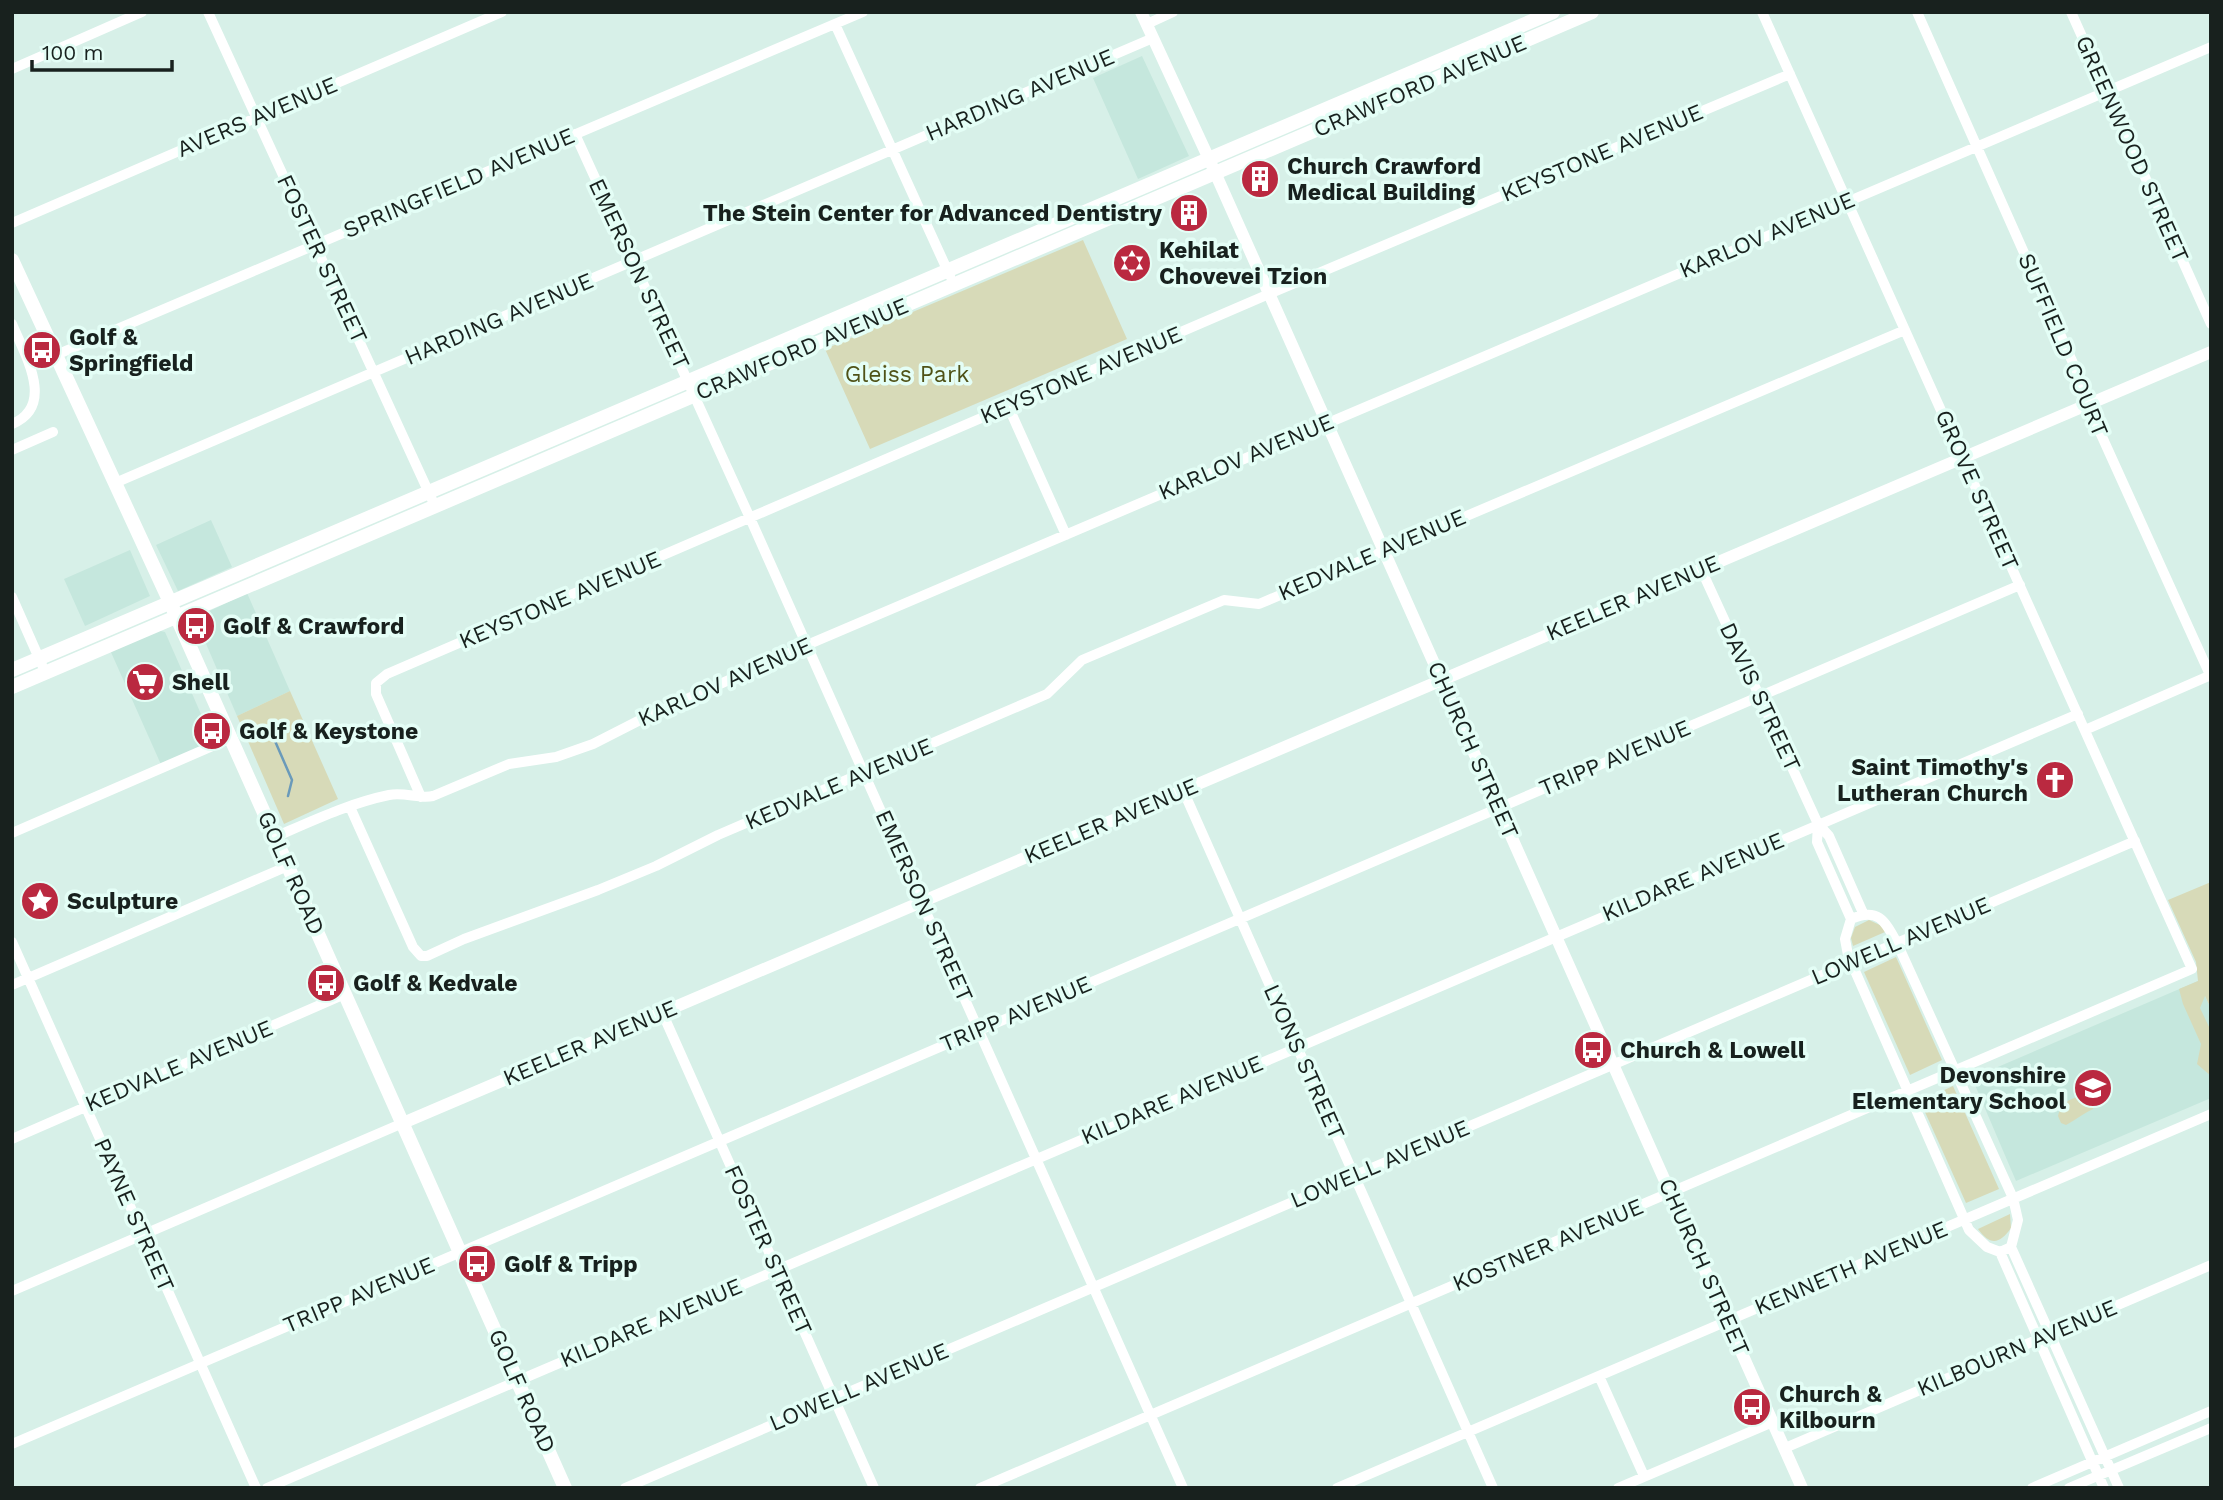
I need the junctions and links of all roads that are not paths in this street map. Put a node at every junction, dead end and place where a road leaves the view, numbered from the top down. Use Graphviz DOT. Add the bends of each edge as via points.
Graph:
graph roads {
  1 [pos="142,12"];
  2 [pos="208,12"];
  3 [pos="502,12"];
  4 [pos="863,12"];
  5 [pos="1173,12"];
  6 [pos="1553,12"];
  7 [pos="1592,12"];
  8 [pos="1762,12"];
  9 [pos="1917,12"];
  10 [pos="2071,12"];
  11 [pos="1144,18"];
  12 [pos="835,24"];
  13 [pos="1153,38"];
  14 [pos="2211,47"];
  15 [pos="1473,55"];
  16 [pos="12,69"];
  17 [pos="1790,74"];
  18 [pos="2106,91"];
  19 [pos="256,117"];
  20 [pos="575,134"];
  21 [pos="1977,146"];
  22 [pos="893,150"];
  23 [pos="1209,159"];
  24 [pos="1215,173"];
  25 [pos="1847,201"];
  26 [pos="12,223"];
  27 [pos="315,245"];
  28 [pos="12,260"];
  29 [pos="634,262"];
  30 [pos="951,277"];
  31 [pos="1269,294"];
  32 [pos="12,324"];
  33 [pos="2211,324"];
  34 [pos="1905,330"];
  35 [pos="2211,352"];
  36 [pos="56,355"];
  37 [pos="374,372"];
  38 [pos="691,388"];
  39 [pos="2090,404"];
  40 [pos="1008,406"];
  41 [pos="1327,422"];
  42 [pos="12,425"];
  43 [pos="52,432"];
  44 [pos="12,450"];
  45 [pos="1962,458"];
  46 [pos="115,483"];
  47 [pos="429,492"];
  48 [pos="435,506"];
  49 [pos="750,518"];
  50 [pos="1066,535"];
  51 [pos="1384,550"];
  52 [pos="1701,569"];
  53 [pos="2020,585"];
  54 [pos="12,597"];
  55 [pos="170,601"];
  56 [pos="176,616"];
  57 [pos="807,645"];
  58 [pos="39,658"];
  59 [pos="12,670"];
  60 [pos="46,673"];
  61 [pos="2211,676"];
  62 [pos="1441,679"];
  63 [pos="12,687"];
  64 [pos="1760,697"];
  65 [pos="2078,714"];
  66 [pos="2085,730"];
  67 [pos="231,738"];
  68 [pos="864,774"];
  69 [pos="1183,790"];
  70 [pos="421,797"];
  71 [pos="349,807"];
  72 [pos="1499,807"];
  73 [pos="1818,824"];
  74 [pos="12,833"];
  75 [pos="275,837"];
  76 [pos="2135,841"];
  77 [pos="288,866"];
  78 [pos="922,901"];
  79 [pos="1863,913"];
  80 [pos="1240,918"];
  81 [pos="1851,919"];
  82 [pos="1556,936"];
  83 [pos="12,942"];
  84 [pos="1897,943"];
  85 [pos="1851,963"];
  86 [pos="2192,968"];
  87 [pos="28,978"];
  88 [pos="12,985"];
  89 [pos="345,994"];
  90 [pos="662,1012"];
  91 [pos="979,1030"];
  92 [pos="1297,1046"];
  93 [pos="1613,1064"];
  94 [pos="1954,1071"];
  95 [pos="1908,1091"];
  96 [pos="85,1107"];
  97 [pos="2211,1114"];
  98 [pos="403,1123"];
  99 [pos="12,1139"];
  100 [pos="719,1141"];
  101 [pos="1037,1158"];
  102 [pos="1354,1175"];
  103 [pos="1670,1192"];
  104 [pos="2013,1198"];
  105 [pos="1965,1219"];
  106 [pos="142,1235"];
  107 [pos="2006,1250"];
  108 [pos="460,1252"];
  109 [pos="2211,1265"];
  110 [pos="776,1269"];
  111 [pos="1093,1287"];
  112 [pos="12,1291"];
  113 [pos="1411,1303"];
  114 [pos="1728,1321"];
  115 [pos="2050,1334"];
  116 [pos="2038,1339"];
  117 [pos="200,1363"];
  118 [pos="1599,1376"];
  119 [pos="517,1380"];
  120 [pos="834,1398"];
  121 [pos="2211,1411"];
  122 [pos="1150,1415"];
  123 [pos="1773,1422"];
  124 [pos="2211,1428"];
  125 [pos="1468,1432"];
  126 [pos="12,1444"];
  127 [pos="1785,1448"];
  128 [pos="2105,1456"];
  129 [pos="2092,1462"];
  130 [pos="2111,1470"];
  131 [pos="2098,1475"];
  132 [pos="1644,1476"];
  133 [pos="256,1488"];
  134 [pos="267,1488"];
  135 [pos="565,1488"];
  136 [pos="625,1488"];
  137 [pos="874,1488"];
  138 [pos="980,1488"];
  139 [pos="1183,1488"];
  140 [pos="1337,1488"];
  141 [pos="1493,1488"];
  142 [pos="1618,1488"];
  143 [pos="1802,1488"];
  144 [pos="2032,1488"];
  145 [pos="2069,1488"];
  146 [pos="2104,1488"];
  147 [pos="2119,1488"];
  1 -- 16 [label="street"];
  2 -- 19 [label="street, FOSTER STREET"];
  3 -- 19 [label="street, AVERS AVENUE"];
  4 -- 12 [label="street, SPRINGFIELD AVENUE"];
  5 -- 11 [label="street"];
  6 -- 15 [label="main road, CRAWFORD AVENUE"];
  7 -- 15 [label="main road, CRAWFORD AVENUE"];
  8 -- 17 [label="street, GROVE STREET"];
  9 -- 21 [label="street, SUFFIELD COURT"];
  10 -- 18 [label="street, GREENWOOD STREET"];
  11 -- 13 [label="street, CHURCH STREET"];
  12 -- 20 [label="street, SPRINGFIELD AVENUE"];
  12 -- 22 [label="street"];
  13 -- 22 [label="street, HARDING AVENUE"];
  13 -- 23 [label="street, CHURCH STREET"];
  14 -- 18 [label="street, KARLOV AVENUE"];
  15 -- 23 [label="main road, CRAWFORD AVENUE"];
  15 -- 24 [label="main road, CRAWFORD AVENUE"];
  17 -- 25 [label="street, GROVE STREET"];
  17 -- 31 [label="street, KEYSTONE AVENUE"];
  18 -- 21 [label="street, KARLOV AVENUE"];
  18 -- 33 [label="street, GREENWOOD STREET"];
  19 -- 26 [label="street, AVERS AVENUE"];
  19 -- 27 [label="street, FOSTER STREET"];
  20 -- 27 [label="street, SPRINGFIELD AVENUE"];
  20 -- 29 [label="street, EMERSON STREET"];
  21 -- 25 [label="street, KARLOV AVENUE"];
  21 -- 39 [label="street, SUFFIELD COURT"];
  22 -- 29 [label="street, HARDING AVENUE"];
  22 -- 30 [label="street"];
  23 -- 24 [label="street, CHURCH STREET"];
  23 -- 30 [label="main road, CRAWFORD AVENUE"];
  24 -- 30 [label="main road, CRAWFORD AVENUE"];
  24 -- 31 [label="street, CHURCH STREET"];
  25 -- 34 [label="street, GROVE STREET"];
  25 -- 41 [label="street, KARLOV AVENUE"];
  27 -- 36 [label="street, SPRINGFIELD AVENUE"];
  27 -- 37 [label="street, FOSTER STREET"];
  28 -- 36 [label="main road, GOLF ROAD"];
  29 -- 37 [label="street, HARDING AVENUE"];
  29 -- 38 [label="street, EMERSON STREET"];
  30 -- 38 [label="main road, CRAWFORD AVENUE"];
  31 -- 40 [label="street, KEYSTONE AVENUE"];
  31 -- 41 [label="street, CHURCH STREET"];
  32 -- 42 [label="street" via="36,401 29,413"];
  34 -- 45 [label="street, GROVE STREET"];
  34 -- 51 [label="street, KEDVALE AVENUE"];
  35 -- 39 [label="street, KEELER AVENUE"];
  36 -- 46 [label="main road, GOLF ROAD"];
  37 -- 46 [label="street, HARDING AVENUE"];
  37 -- 47 [label="street, FOSTER STREET"];
  38 -- 47 [label="main road, CRAWFORD AVENUE"];
  38 -- 48 [label="main road, CRAWFORD AVENUE"];
  38 -- 49 [label="street, EMERSON STREET"];
  39 -- 45 [label="street, KEELER AVENUE"];
  39 -- 61 [label="street, SUFFIELD COURT"];
  40 -- 49 [label="street, KEYSTONE AVENUE"];
  40 -- 50 [label="street"];
  41 -- 50 [label="street, KARLOV AVENUE"];
  41 -- 51 [label="street, CHURCH STREET"];
  43 -- 44 [label="street"];
  45 -- 52 [label="street, KEELER AVENUE"];
  45 -- 53 [label="street, GROVE STREET"];
  46 -- 55 [label="main road, GOLF ROAD"];
  47 -- 48 [label="street, FOSTER STREET"];
  47 -- 55 [label="main road, CRAWFORD AVENUE"];
  48 -- 56 [label="main road, CRAWFORD AVENUE"];
  49 -- 57 [label="street, EMERSON STREET"];
  49 -- 70 [label="street, KEYSTONE AVENUE" via="387,674 376,684 378,699"];
  50 -- 57 [label="street, KARLOV AVENUE"];
  51 -- 62 [label="street, CHURCH STREET"];
  51 -- 68 [label="street, KEDVALE AVENUE" via="1259,604 1224,600 1082,660 1047,694"];
  52 -- 62 [label="street, KEELER AVENUE"];
  52 -- 64 [label="street, DAVIS STREET"];
  53 -- 64 [label="street, TRIPP AVENUE"];
  53 -- 65 [label="street, GROVE STREET"];
  54 -- 58 [label="street"];
  55 -- 56 [label="main road, GOLF ROAD"];
  55 -- 58 [label="main road, CRAWFORD AVENUE"];
  56 -- 60 [label="main road, CRAWFORD AVENUE"];
  56 -- 67 [label="main road, GOLF ROAD"];
  57 -- 68 [label="street, EMERSON STREET"];
  57 -- 70 [label="street, KARLOV AVENUE" via="579,750 509,764"];
  58 -- 59 [label="main road, CRAWFORD AVENUE"];
  58 -- 60 [label="street"];
  60 -- 63 [label="main road, CRAWFORD AVENUE"];
  61 -- 66 [label="street"];
  62 -- 69 [label="street, KEELER AVENUE"];
  62 -- 72 [label="street, CHURCH STREET"];
  64 -- 72 [label="street, TRIPP AVENUE"];
  64 -- 73 [label="street, DAVIS STREET"];
  65 -- 66 [label="street, GROVE STREET"];
  65 -- 73 [label="street, KILDARE AVENUE"];
  66 -- 76 [label="street, GROVE STREET"];
  67 -- 74 [label="street"];
  67 -- 75 [label="main road, GOLF ROAD"];
  68 -- 71 [label="street, KEDVALE AVENUE" via="610,885 421,956"];
  68 -- 78 [label="street, EMERSON STREET"];
  69 -- 78 [label="street, KEELER AVENUE"];
  69 -- 80 [label="street, LYONS STREET"];
  70 -- 71 [label="street, KARLOV AVENUE" via="398,794"];
  71 -- 75 [label="street, KARLOV AVENUE"];
  72 -- 80 [label="street, TRIPP AVENUE"];
  72 -- 82 [label="street, CHURCH STREET"];
  73 -- 79 [label="street, DAVIS STREET" via="1829,836"];
  73 -- 81 [label="street, DAVIS STREET" via="1817,842"];
  73 -- 82 [label="street, KILDARE AVENUE"];
  75 -- 77 [label="main road, GOLF ROAD"];
  76 -- 84 [label="street, LOWELL AVENUE"];
  76 -- 86 [label="street, GROVE STREET"];
  77 -- 87 [label="street"];
  77 -- 89 [label="main road, GOLF ROAD"];
  78 -- 90 [label="street, KEELER AVENUE"];
  78 -- 91 [label="street, EMERSON STREET"];
  79 -- 81 [label="street"];
  79 -- 84 [label="street" via="1883,920"];
  80 -- 91 [label="street, TRIPP AVENUE"];
  80 -- 92 [label="street, LYONS STREET"];
  81 -- 85 [label="street, DAVIS STREET" via="1845,939"];
  82 -- 92 [label="street, KILDARE AVENUE"];
  82 -- 93 [label="street, CHURCH STREET"];
  83 -- 87 [label="street, PAYNE STREET"];
  84 -- 85 [label="street, LOWELL AVENUE"];
  84 -- 94 [label="street"];
  85 -- 93 [label="street, LOWELL AVENUE"];
  85 -- 95 [label="street, DAVIS STREET"];
  86 -- 94 [label="street, KOSTNER AVENUE"];
  87 -- 88 [label="street"];
  87 -- 96 [label="street, PAYNE STREET"];
  89 -- 96 [label="street, KEDVALE AVENUE"];
  89 -- 98 [label="main road, GOLF ROAD"];
  90 -- 98 [label="street, KEELER AVENUE"];
  90 -- 100 [label="street, FOSTER STREET"];
  91 -- 100 [label="street, TRIPP AVENUE"];
  91 -- 101 [label="street, EMERSON STREET"];
  92 -- 101 [label="street, KILDARE AVENUE"];
  92 -- 102 [label="street, LYONS STREET"];
  93 -- 102 [label="street, LOWELL AVENUE"];
  93 -- 103 [label="street, CHURCH STREET"];
  94 -- 95 [label="street, KOSTNER AVENUE"];
  94 -- 104 [label="street"];
  95 -- 103 [label="street, KOSTNER AVENUE"];
  95 -- 105 [label="street, DAVIS STREET"];
  96 -- 99 [label="street, KEDVALE AVENUE"];
  96 -- 106 [label="street, PAYNE STREET"];
  97 -- 104 [label="street, KENNETH AVENUE"];
  98 -- 106 [label="street, KEELER AVENUE"];
  98 -- 108 [label="main road, GOLF ROAD"];
  100 -- 108 [label="street, TRIPP AVENUE"];
  100 -- 110 [label="street, FOSTER STREET"];
  101 -- 110 [label="street, KILDARE AVENUE"];
  101 -- 111 [label="street, EMERSON STREET"];
  102 -- 111 [label="street, LOWELL AVENUE"];
  102 -- 113 [label="street, LYONS STREET"];
  103 -- 113 [label="street, KOSTNER AVENUE"];
  103 -- 114 [label="street, CHURCH STREET"];
  104 -- 105 [label="street, KENNETH AVENUE"];
  104 -- 107 [label="street" via="2018,1220"];
  105 -- 107 [label="street, DAVIS STREET" via="1977,1240"];
  105 -- 114 [label="street, KENNETH AVENUE"];
  106 -- 112 [label="street, KEELER AVENUE"];
  106 -- 117 [label="street, PAYNE STREET"];
  107 -- 115 [label="street"];
  107 -- 116 [label="street"];
  108 -- 117 [label="street, TRIPP AVENUE"];
  108 -- 119 [label="main road, GOLF ROAD"];
  109 -- 115 [label="street, KILBOURN AVENUE"];
  110 -- 119 [label="street, KILDARE AVENUE"];
  110 -- 120 [label="street, FOSTER STREET"];
  111 -- 120 [label="street, LOWELL AVENUE"];
  111 -- 122 [label="street, EMERSON STREET"];
  113 -- 122 [label="street, KOSTNER AVENUE"];
  113 -- 125 [label="street, LYONS STREET"];
  114 -- 118 [label="street, KENNETH AVENUE"];
  114 -- 123 [label="street, CHURCH STREET"];
  115 -- 116 [label="street, KILBOURN AVENUE"];
  115 -- 128 [label="street"];
  116 -- 127 [label="street, KILBOURN AVENUE"];
  116 -- 129 [label="street"];
  117 -- 126 [label="street, TRIPP AVENUE"];
  117 -- 133 [label="street, PAYNE STREET"];
  118 -- 125 [label="street, KENNETH AVENUE"];
  118 -- 132 [label="street"];
  119 -- 134 [label="street, KILDARE AVENUE"];
  119 -- 135 [label="main road, GOLF ROAD"];
  120 -- 136 [label="street, LOWELL AVENUE"];
  120 -- 137 [label="street, FOSTER STREET"];
  121 -- 128 [label="street"];
  122 -- 138 [label="street, KOSTNER AVENUE"];
  122 -- 139 [label="street, EMERSON STREET"];
  123 -- 127 [label="street, CHURCH STREET"];
  123 -- 132 [label="street"];
  124 -- 130 [label="street"];
  125 -- 140 [label="street, KENNETH AVENUE"];
  125 -- 141 [label="street, LYONS STREET"];
  127 -- 143 [label="street, CHURCH STREET"];
  128 -- 129 [label="street"];
  128 -- 130 [label="street"];
  129 -- 131 [label="street"];
  129 -- 144 [label="street"];
  130 -- 131 [label="street"];
  130 -- 147 [label="street"];
  131 -- 145 [label="street"];
  131 -- 146 [label="street"];
  132 -- 142 [label="street"];
}
